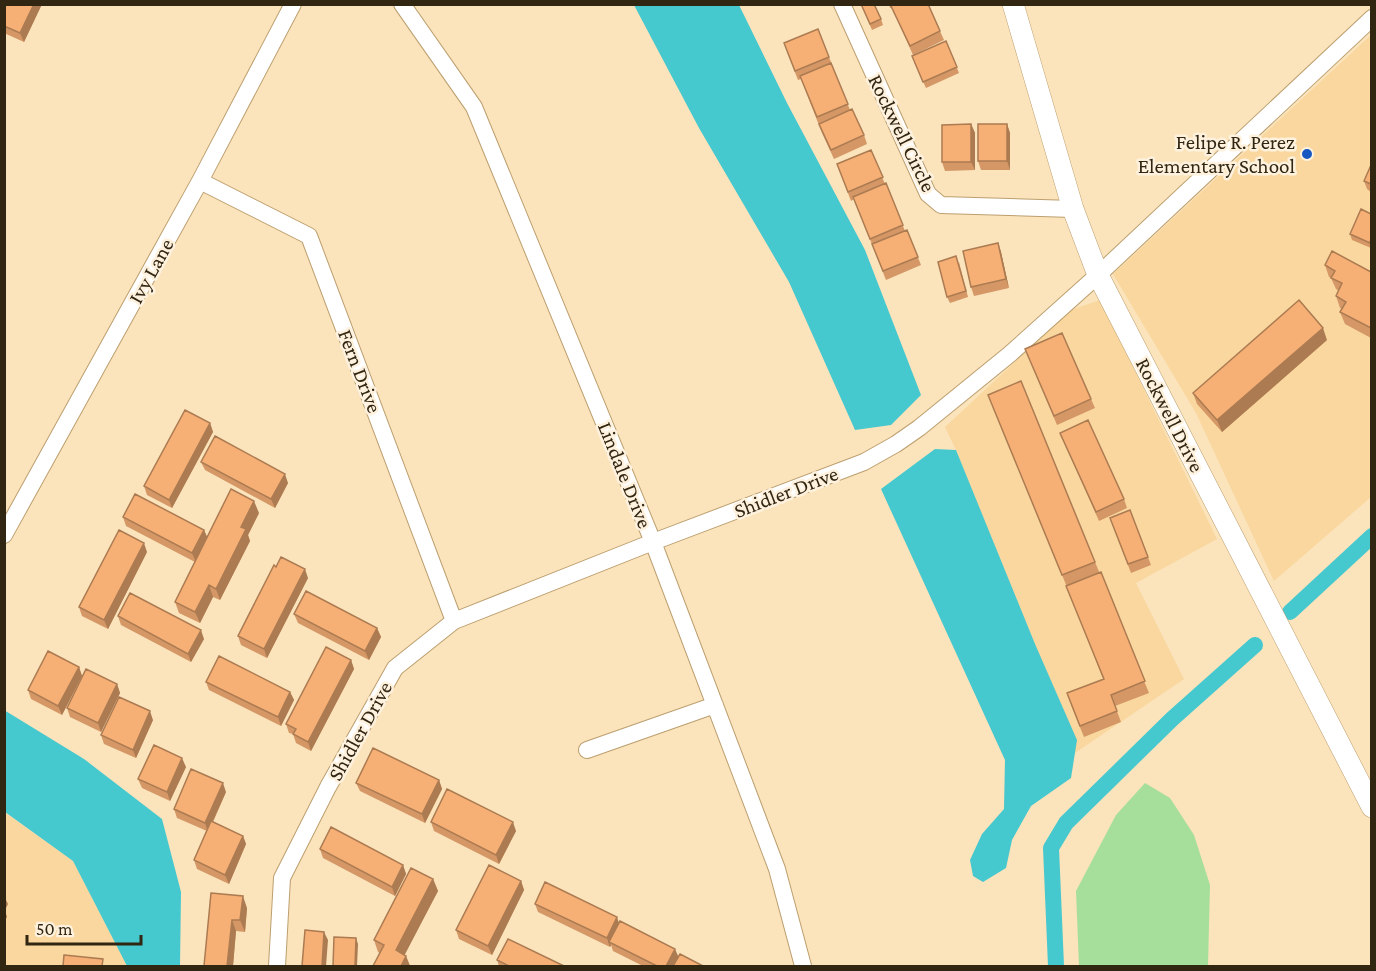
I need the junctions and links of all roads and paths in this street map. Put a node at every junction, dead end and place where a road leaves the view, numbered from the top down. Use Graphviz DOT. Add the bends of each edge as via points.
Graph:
graph roads {
  1 [pos="293,4"];
  2 [pos="402,4"];
  3 [pos="842,4"];
  4 [pos="1013,4"];
  5 [pos="1371,18"];
  6 [pos="200,181"];
  7 [pos="1073,209"];
  8 [pos="1098,275"];
  9 [pos="4,535"];
  10 [pos="653,542"];
  11 [pos="454,621"];
  12 [pos="715,705"];
  13 [pos="587,750"];
  14 [pos="1371,807"];
  15 [pos="277,966"];
  16 [pos="803,966"];
  1 -- 6 [label="street, Ivy Lane"];
  2 -- 10 [label="street, Lindale Drive" via="474,107"];
  3 -- 7 [label="street, Rockwell Circle" via="928,194 941,205"];
  4 -- 7 [label="street, Rockwell Drive"];
  5 -- 8 [label="street, Shidler Drive"];
  6 -- 9 [label="street, Ivy Lane"];
  6 -- 11 [label="street, Fern Drive" via="309,236"];
  7 -- 8 [label="street, Rockwell Drive"];
  8 -- 10 [label="street, Shidler Drive" via="1010,354 896,444 864,462"];
  8 -- 14 [label="street, Rockwell Drive"];
  10 -- 11 [label="street, Shidler Drive"];
  10 -- 12 [label="street, Lindale Drive"];
  11 -- 15 [label="street, Shidler Drive" via="395,668 286,868 282,878"];
  12 -- 13 [label="street"];
  12 -- 16 [label="street, Lindale Drive" via="777,869"];
}
